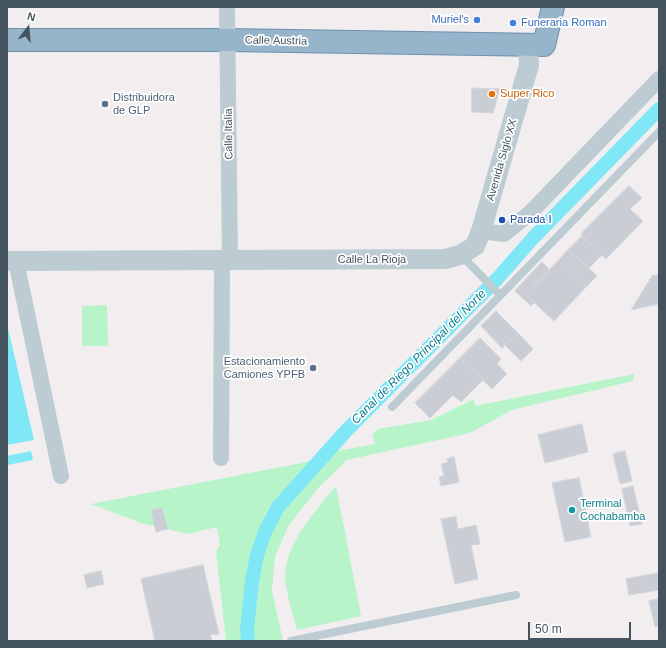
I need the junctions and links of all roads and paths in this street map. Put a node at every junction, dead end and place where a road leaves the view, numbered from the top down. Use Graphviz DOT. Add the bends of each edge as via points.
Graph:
graph roads {
  1 [pos="227,7"];
  2 [pos="538,7"];
  3 [pos="553,7"];
  4 [pos="7,40"];
  5 [pos="227,40"];
  6 [pos="534,51"];
  7 [pos="659,79"];
  8 [pos="659,132"];
  9 [pos="481,231"];
  10 [pos="460,255"];
  11 [pos="226,260"];
  12 [pos="12,261"];
  13 [pos="497,292"];
  14 [pos="392,407"];
  15 [pos="221,458"];
  16 [pos="60,476"];
  17 [pos="516,595"];
  18 [pos="291,641"];
  1 -- 5 [label="street, Calle Italia"];
  2 -- 6 [label="highway, Avenida Siglo XX"];
  3 -- 6 [label="highway, Avenida Siglo XX"];
  4 -- 5 [label="highway, Calle Austria"];
  5 -- 6 [label="highway, Calle Austria"];
  5 -- 11 [label="street, Calle Italia"];
  6 -- 9 [label="street, Avenida Siglo XX"];
  7 -- 9 [label="street" via="530,213 504,234"];
  8 -- 13 [label="lane"];
  9 -- 10 [label="street, Calle La Rioja" via="475,246"];
  10 -- 11 [label="street, Calle La Rioja" via="445,259"];
  10 -- 13 [label="lane"];
  11 -- 12 [label="street, Calle La Rioja"];
  11 -- 15 [label="street, Calle Italia"];
  12 -- 16 [label="street"];
  13 -- 14 [label="lane"];
  17 -- 18 [label="lane"];
}
